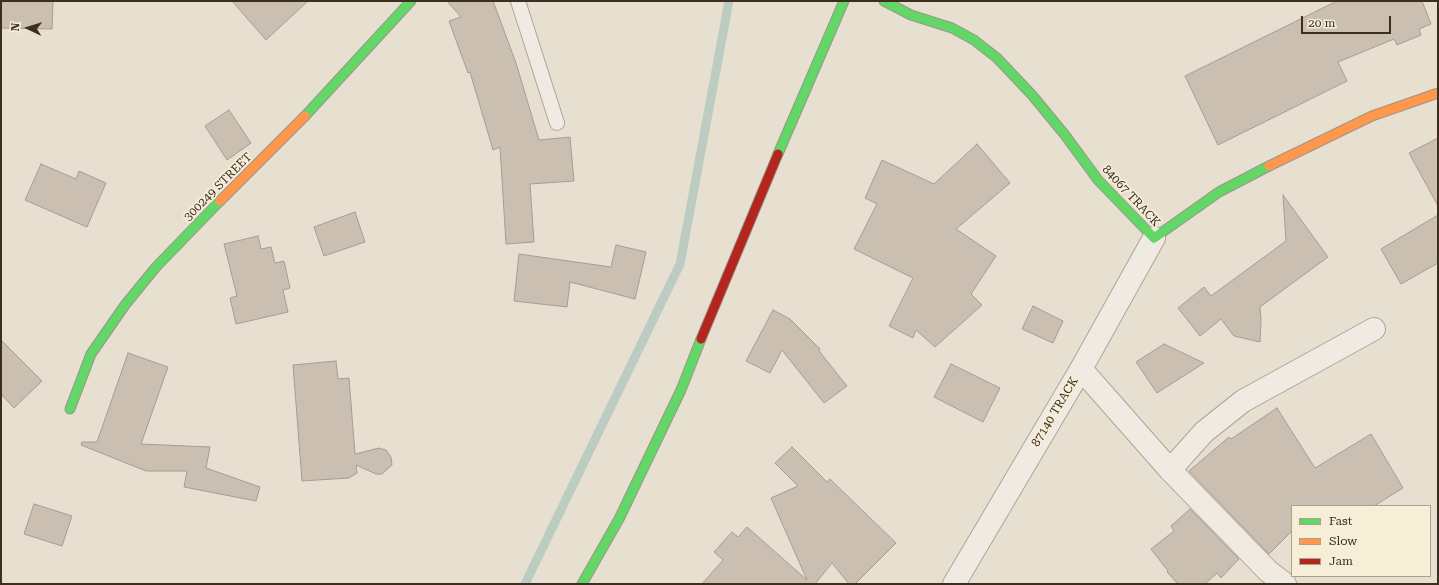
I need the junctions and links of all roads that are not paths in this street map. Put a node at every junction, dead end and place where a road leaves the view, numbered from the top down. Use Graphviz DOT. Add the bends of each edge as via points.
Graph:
graph roads {
  1 [pos="411,1"];
  2 [pos="518,1"];
  3 [pos="844,1"];
  4 [pos="884,1"];
  5 [pos="1438,93"];
  6 [pos="557,123"];
  7 [pos="1154,238"];
  8 [pos="1374,330"];
  9 [pos="1081,369"];
  10 [pos="70,409"];
  11 [pos="1170,470"];
  12 [pos="582,584"];
  13 [pos="954,584"];
  14 [pos="1285,584"];
  1 -- 10 [label="street, 300249 STREET" via="291,131 156,267 125,305 91,354"];
  2 -- 6 [label="lane"];
  3 -- 12 [label="street" via="743,236 681,390 618,519"];
  4 -- 7 [label="street, 84067 TRACK" via="911,15 952,28 974,40 997,58 1032,95 1098,180"];
  5 -- 7 [label="street, 84067 TRACK" via="1372,116 1296,152 1220,192"];
  7 -- 9 [label="street, 87140 TRACK"];
  8 -- 11 [label="street" via="1243,401 1204,432"];
  9 -- 11 [label="street"];
  9 -- 13 [label="street, 87140 TRACK"];
  11 -- 14 [label="street" via="1268,571"];
}
